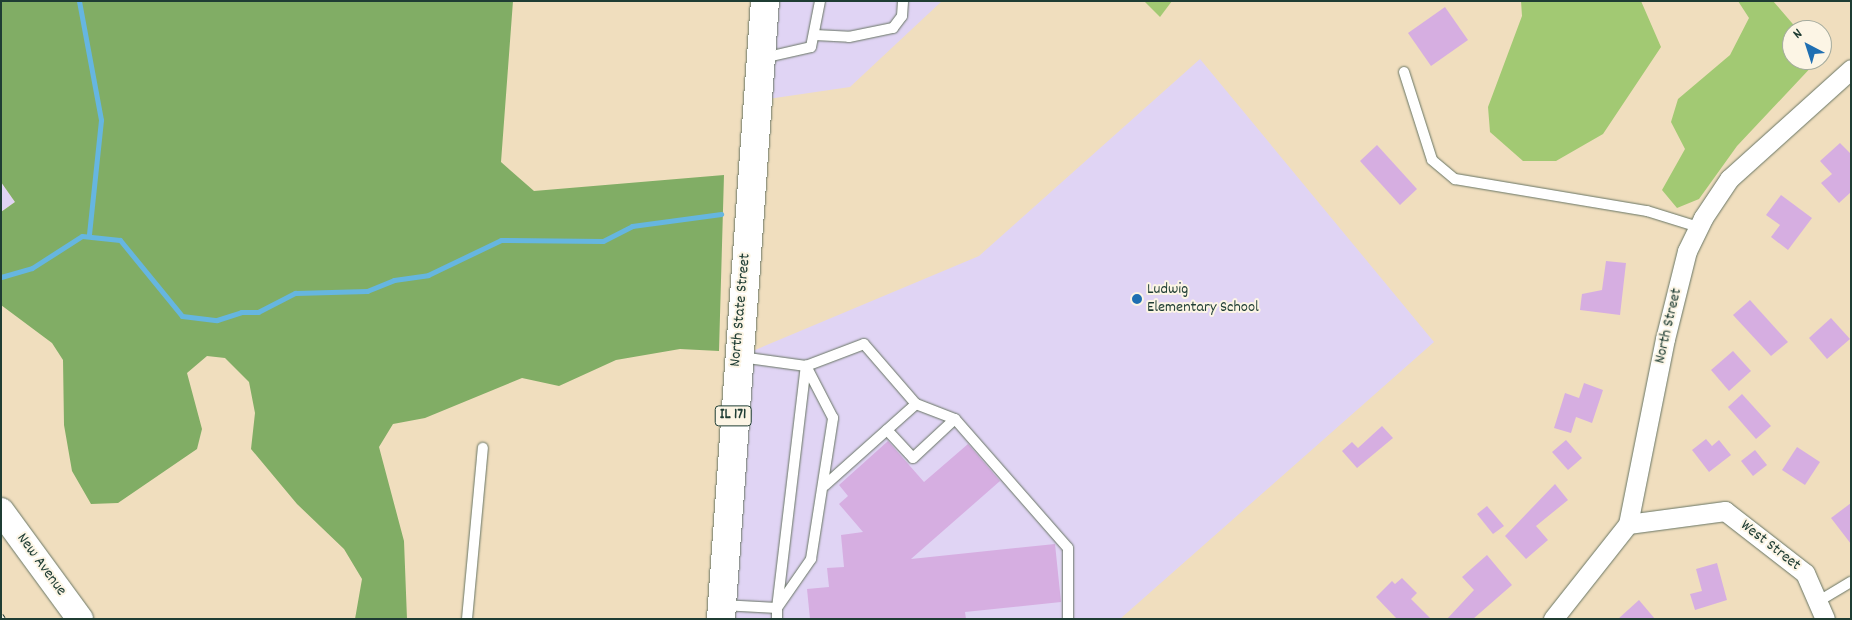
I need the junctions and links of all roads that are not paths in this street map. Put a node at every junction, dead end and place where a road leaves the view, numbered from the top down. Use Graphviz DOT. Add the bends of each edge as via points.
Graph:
graph roads {
  1 [pos="765,1"];
  2 [pos="820,1"];
  3 [pos="903,1"];
  4 [pos="815,35"];
  5 [pos="760,59"];
  6 [pos="1851,70"];
  7 [pos="1404,72"];
  8 [pos="1698,227"];
  9 [pos="737,356"];
  10 [pos="806,366"];
  11 [pos="916,404"];
  12 [pos="955,418"];
  13 [pos="887,430"];
  14 [pos="483,448"];
  15 [pos="825,485"];
  16 [pos="1,511"];
  17 [pos="1628,524"];
  18 [pos="1851,582"];
  19 [pos="777,608"];
  20 [pos="1822,610"];
  21 [pos="721,612"];
  22 [pos="80,619"];
  23 [pos="467,619"];
  24 [pos="777,619"];
  25 [pos="1068,619"];
  26 [pos="1553,619"];
  1 -- 5 [label="main road, North State Street / IL 171"];
  2 -- 4 [label="lane"];
  3 -- 4 [label="lane" via="902,16 893,28 849,37"];
  4 -- 5 [label="lane" via="811,47"];
  5 -- 9 [label="main road, North State Street / IL 171"];
  6 -- 8 [label="street, North Street" via="1729,179"];
  7 -- 8 [label="lane" via="1432,160 1454,179 1647,211"];
  8 -- 17 [label="street, North Street" via="1687,251 1666,339"];
  9 -- 10 [label="lane"];
  9 -- 21 [label="main road, North State Street / IL 171"];
  10 -- 11 [label="lane" via="864,344"];
  10 -- 15 [label="lane" via="833,418"];
  10 -- 19 [label="lane"];
  11 -- 12 [label="lane"];
  11 -- 13 [label="lane"];
  12 -- 13 [label="lane" via="913,458"];
  12 -- 25 [label="lane" via="1068,548"];
  13 -- 15 [label="lane"];
  14 -- 23 [label="lane"];
  15 -- 19 [label="lane" via="811,559"];
  16 -- 22 [label="main road, New Avenue"];
  17 -- 20 [label="street, West Street" via="1725,511 1805,573"];
  17 -- 26 [label="street, North Street"];
  18 -- 20 [label="lane"];
  19 -- 21 [label="lane"];
  19 -- 24 [label="lane"];
}
